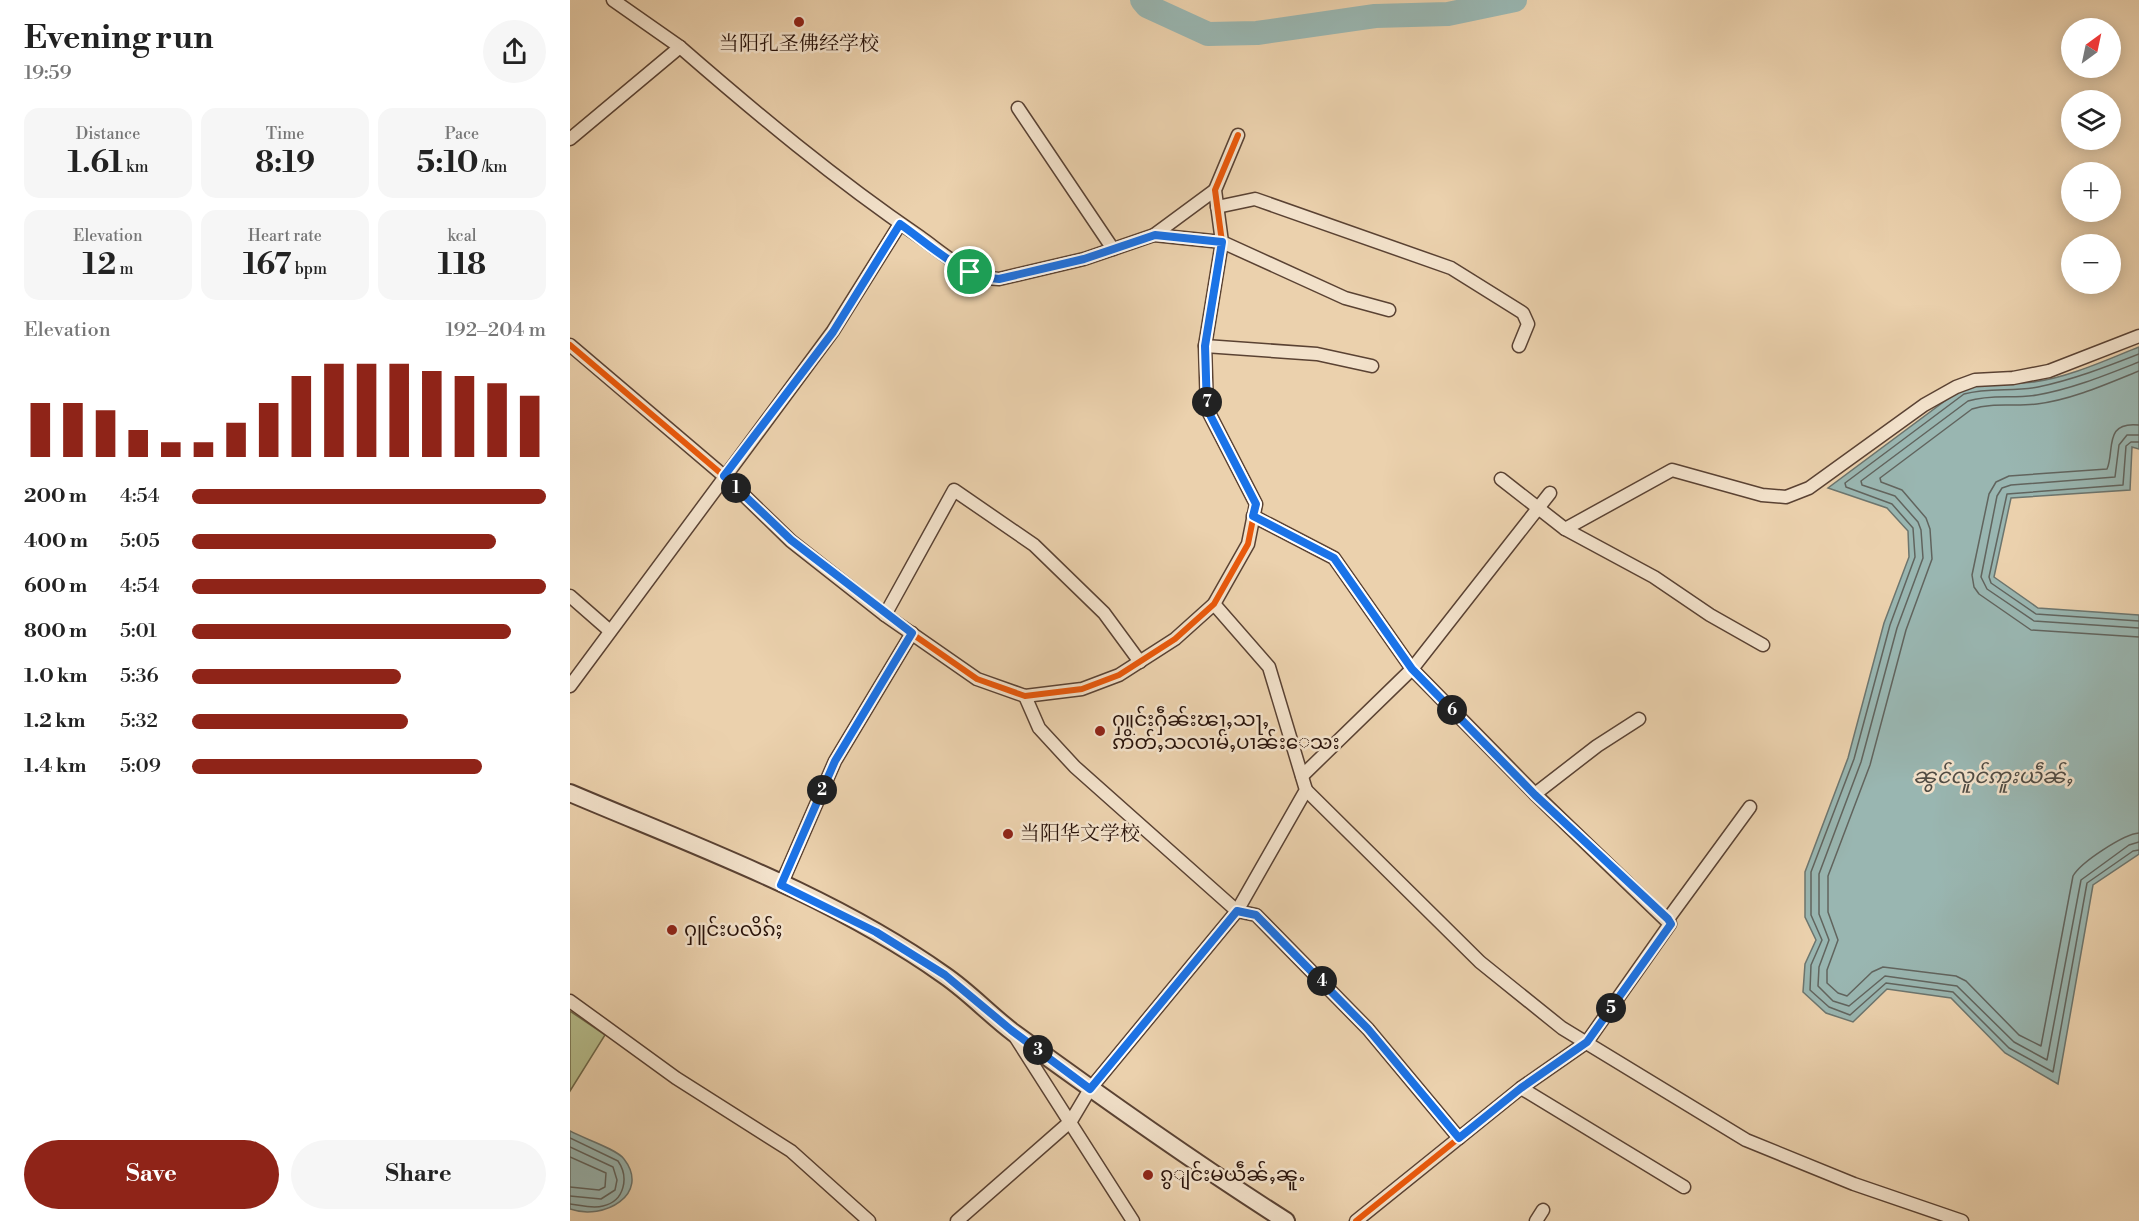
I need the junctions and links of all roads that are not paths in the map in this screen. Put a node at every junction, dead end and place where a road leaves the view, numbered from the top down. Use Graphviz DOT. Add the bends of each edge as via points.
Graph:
graph roads {
  1 [pos="613,0"];
  2 [pos="680,47"];
  3 [pos="1018,108"];
  4 [pos="1238,135"];
  5 [pos="570,139"];
  6 [pos="1215,190"];
  7 [pos="1217,207"];
  8 [pos="900,224"];
  9 [pos="1155,235"];
  10 [pos="1222,242"];
  11 [pos="1113,249"];
  12 [pos="1389,310"];
  13 [pos="2139,336"];
  14 [pos="570,345"];
  15 [pos="1519,345"];
  16 [pos="1205,346"];
  17 [pos="1372,366"];
  18 [pos="724,476"];
  19 [pos="1500,479"];
  20 [pos="1550,493"];
  21 [pos="1539,508"];
  22 [pos="1253,516"];
  23 [pos="1565,529"];
  24 [pos="570,596"];
  25 [pos="1214,604"];
  26 [pos="885,615"];
  27 [pos="610,631"];
  28 [pos="912,633"];
  29 [pos="1763,645"];
  30 [pos="1140,662"];
  31 [pos="1412,669"];
  32 [pos="570,686"];
  33 [pos="1025,696"];
  34 [pos="1640,719"];
  35 [pos="1302,776"];
  36 [pos="1306,790"];
  37 [pos="570,794"];
  38 [pos="1535,795"];
  39 [pos="1750,807"];
  40 [pos="781,885"];
  41 [pos="1237,911"];
  42 [pos="1668,919"];
  43 [pos="570,1001"];
  44 [pos="1011,1030"];
  45 [pos="1587,1042"];
  46 [pos="1521,1088"];
  47 [pos="1090,1089"];
  48 [pos="1071,1121"];
  49 [pos="1459,1138"];
  50 [pos="1684,1187"];
  51 [pos="1543,1210"];
  52 [pos="869,1221"];
  53 [pos="957,1221"];
  54 [pos="1133,1221"];
  55 [pos="1286,1221"];
  56 [pos="1356,1221"];
  57 [pos="1536,1221"];
  58 [pos="1962,1221"];
  1 -- 2 [label="street"];
  2 -- 5 [label="street"];
  2 -- 8 [label="street" via="781,134"];
  3 -- 11 [label="street"];
  4 -- 6 [label="street"];
  6 -- 7 [label="street"];
  6 -- 9 [label="street"];
  7 -- 10 [label="street"];
  7 -- 15 [label="street" via="1255,199 1451,268 1523,313 1528,324"];
  8 -- 11 [label="street" via="985,279 1010,277"];
  8 -- 18 [label="street" via="833,332"];
  9 -- 10 [label="street"];
  9 -- 11 [label="street"];
  10 -- 12 [label="street" via="1344,298"];
  10 -- 16 [label="street"];
  13 -- 23 [label="street" via="2049,371 1975,380 1956,387 1924,405 1809,488 1786,497 1762,495 1672,470"];
  14 -- 18 [label="street"];
  16 -- 17 [label="street" via="1317,354"];
  16 -- 22 [label="street" via="1207,409 1256,504"];
  18 -- 26 [label="street" via="791,540"];
  18 -- 27 [label="street"];
  19 -- 21 [label="street"];
  20 -- 21 [label="street"];
  21 -- 23 [label="street"];
  21 -- 31 [label="street"];
  22 -- 25 [label="street" via="1248,544"];
  22 -- 31 [label="street" via="1334,558"];
  23 -- 29 [label="street" via="1654,577"];
  24 -- 27 [label="street"];
  25 -- 30 [label="street" via="1175,639"];
  25 -- 35 [label="street" via="1269,667"];
  26 -- 28 [label="street"];
  26 -- 30 [label="street" via="954,490 1034,544 1104,613"];
  27 -- 32 [label="street"];
  28 -- 33 [label="street" via="977,679"];
  28 -- 40 [label="street" via="835,761"];
  30 -- 33 [label="street" via="1082,689"];
  31 -- 35 [label="street"];
  31 -- 38 [label="street"];
  33 -- 41 [label="street" via="1040,728 1075,767"];
  34 -- 38 [label="street" via="1597,746"];
  35 -- 36 [label="street"];
  36 -- 41 [label="street"];
  36 -- 45 [label="street" via="1480,962 1562,1028"];
  37 -- 40 [label="street"];
  38 -- 42 [label="street"];
  39 -- 42 [label="street"];
  40 -- 44 [label="street" via="876,932 945,975"];
  41 -- 47 [label="street"];
  41 -- 49 [label="street" via="1256,915 1352,1012"];
  42 -- 45 [label="street" via="1671,924"];
  43 -- 52 [label="street" via="676,1078 791,1151"];
  44 -- 47 [label="street"];
  44 -- 48 [label="street"];
  45 -- 46 [label="street"];
  45 -- 58 [label="street" via="1746,1140 1854,1184"];
  46 -- 49 [label="street"];
  46 -- 50 [label="street"];
  47 -- 48 [label="street"];
  47 -- 55 [label="street"];
  48 -- 53 [label="street"];
  48 -- 54 [label="street"];
  49 -- 56 [label="street"];
  51 -- 57 [label="street"];
}
